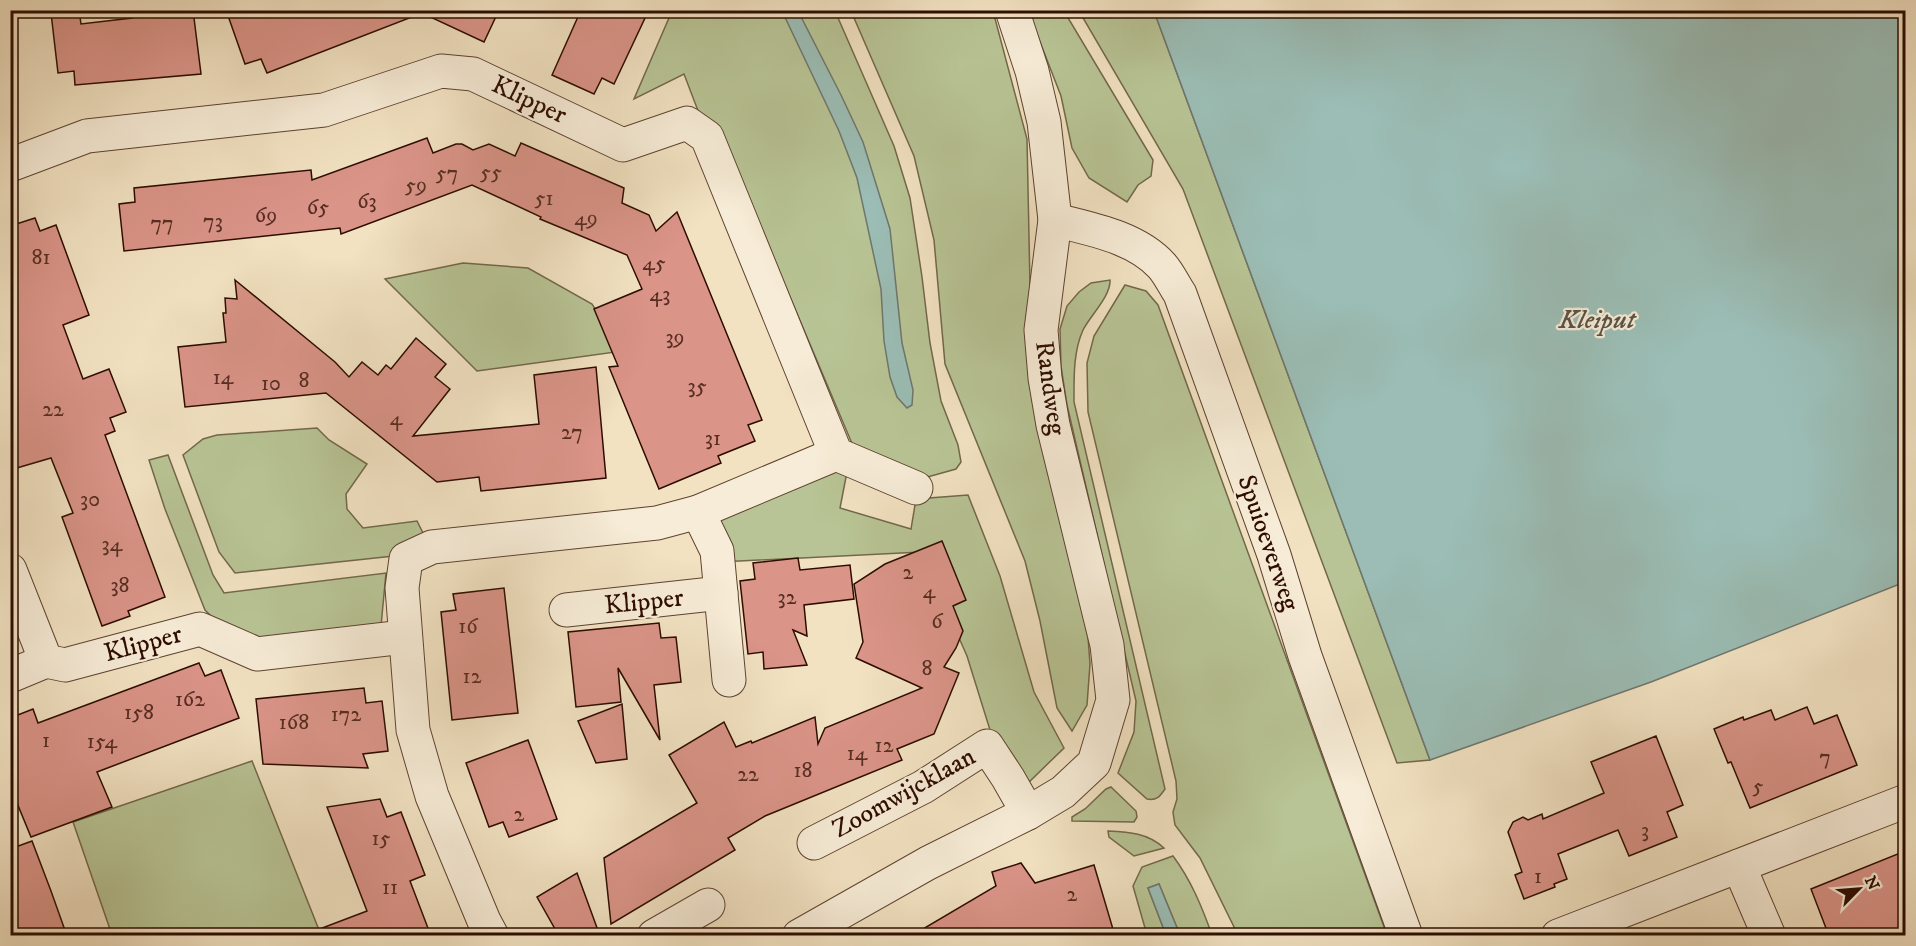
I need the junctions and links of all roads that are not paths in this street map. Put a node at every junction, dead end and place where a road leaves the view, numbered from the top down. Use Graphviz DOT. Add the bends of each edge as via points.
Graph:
graph roads {
  1 [pos="1012,10"];
  2 [pos="10,165"];
  3 [pos="1054,220"];
  4 [pos="836,454"];
  5 [pos="916,488"];
  6 [pos="698,512"];
  7 [pos="10,570"];
  8 [pos="721,593"];
  9 [pos="566,610"];
  10 [pos="404,637"];
  11 [pos="46,661"];
  12 [pos="10,676"];
  13 [pos="729,680"];
  14 [pos="1905,801"];
  15 [pos="1028,813"];
  16 [pos="814,843"];
  17 [pos="1739,866"];
  18 [pos="708,905"];
  19 [pos="492,936"];
  20 [pos="654,936"];
  21 [pos="800,936"];
  22 [pos="1406,936"];
  23 [pos="1558,936"];
  24 [pos="1769,936"];
  1 -- 3 [label="street, Randweg" via="1044,122"];
  2 -- 4 [label="street, Klipper" via="87,136 324,110 441,71 473,74 623,145 687,123 707,137"];
  3 -- 15 [label="street, Randweg" via="1041,330 1045,378 1107,645 1113,700 1094,763 1063,792"];
  3 -- 22 [label="street, Spuioeverweg" via="1128,241 1161,265 1180,294"];
  4 -- 5 [label="street"];
  4 -- 6 [label="street"];
  6 -- 8 [label="street, Klipper" via="717,551"];
  6 -- 10 [label="street" via="657,523 432,547 406,559 402,588"];
  7 -- 11 [label="street"];
  8 -- 9 [label="street, Klipper"];
  8 -- 13 [label="street, Klipper"];
  10 -- 11 [label="street, Klipper" via="257,654 200,628 65,665"];
  10 -- 19 [label="street" via="413,730 432,796"];
  11 -- 12 [label="street"];
  14 -- 17 [label="street"];
  15 -- 16 [label="street, Zoomwijcklaan" via="987,746 923,787"];
  15 -- 21 [label="street" via="928,862"];
  17 -- 23 [label="street"];
  17 -- 24 [label="street"];
  18 -- 20 [label="street"];
}
